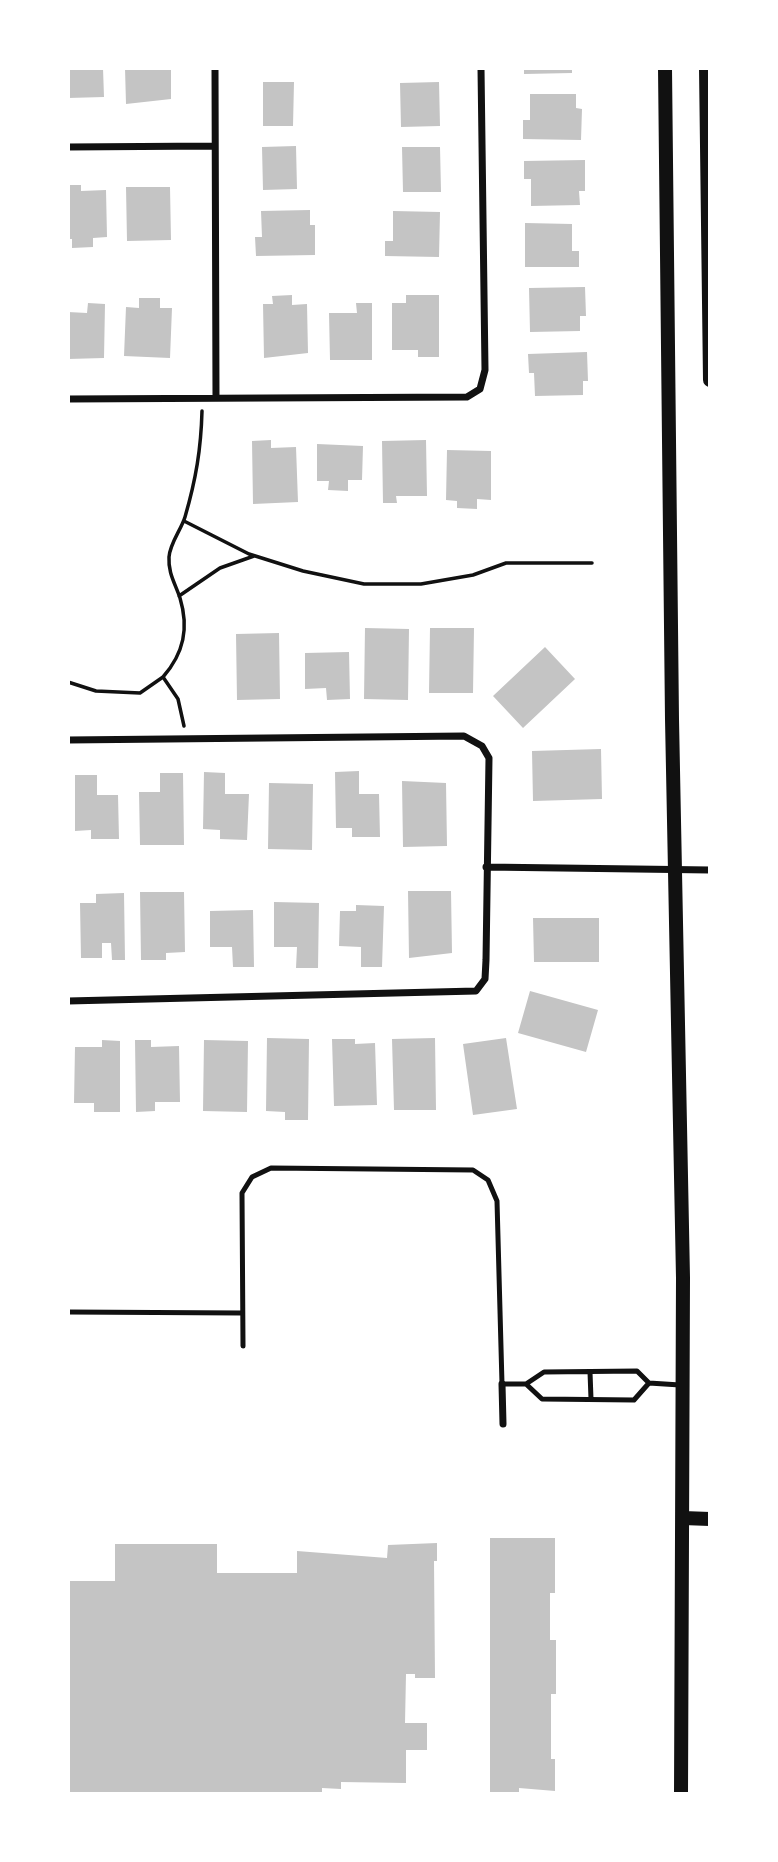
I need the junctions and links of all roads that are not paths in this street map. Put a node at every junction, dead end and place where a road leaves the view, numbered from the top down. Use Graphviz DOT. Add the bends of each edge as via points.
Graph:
graph roads {
  1 [pos="215,68"];
  2 [pos="481,68"];
  3 [pos="665,68"];
  4 [pos="706,68"];
  5 [pos="215,146"];
  6 [pos="68,147"];
  7 [pos="710,380"];
  8 [pos="216,398"];
  9 [pos="68,399"];
  10 [pos="68,740"];
  11 [pos="486,867"];
  12 [pos="675,870"];
  13 [pos="710,870"];
  14 [pos="68,1001"];
  15 [pos="68,1312"];
  16 [pos="242,1313"];
  17 [pos="243,1346"];
  18 [pos="590,1372"];
  19 [pos="649,1383"];
  20 [pos="502,1384"];
  21 [pos="526,1384"];
  22 [pos="683,1385"];
  23 [pos="591,1399"];
  24 [pos="503,1424"];
  25 [pos="683,1518"];
  26 [pos="710,1519"];
  27 [pos="681,1794"];
  1 -- 5 [label="street"];
  2 -- 8 [label="street" via="485,369 480,389 467,397"];
  3 -- 12 [label="main road"];
  4 -- 7 [label="main road"];
  5 -- 6 [label="street"];
  5 -- 8 [label="street"];
  8 -- 9 [label="street"];
  10 -- 11 [label="street" via="464,736 482,746 489,758"];
  11 -- 12 [label="street"];
  11 -- 14 [label="street" via="485,979 476,991"];
  12 -- 13 [label="street"];
  12 -- 22 [label="main road"];
  15 -- 16 [label="lane"];
  16 -- 17 [label="lane"];
  16 -- 20 [label="lane" via="242,1193 253,1177 271,1168 473,1170 488,1180 497,1201"];
  18 -- 19 [label="lane" via="637,1371"];
  18 -- 21 [label="lane" via="544,1372"];
  18 -- 23 [label="lane"];
  19 -- 22 [label="lane"];
  19 -- 23 [label="lane" via="634,1400"];
  20 -- 21 [label="lane"];
  20 -- 24 [label="street"];
  21 -- 23 [label="lane" via="542,1399"];
  22 -- 25 [label="main road"];
  25 -- 26 [label="main road"];
  25 -- 27 [label="main road"];
}
